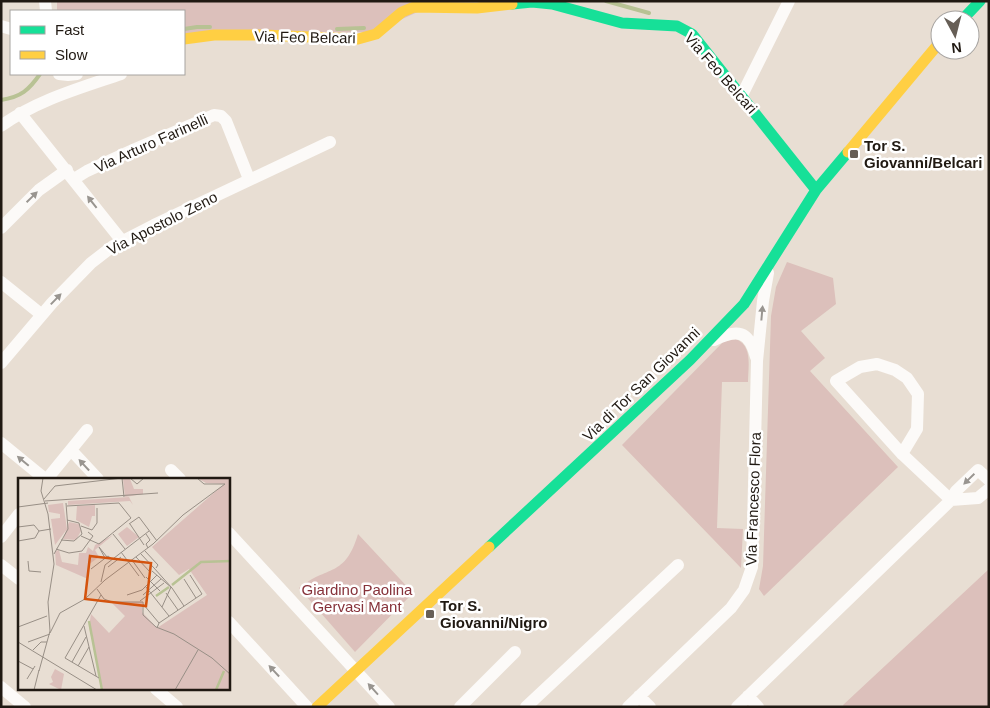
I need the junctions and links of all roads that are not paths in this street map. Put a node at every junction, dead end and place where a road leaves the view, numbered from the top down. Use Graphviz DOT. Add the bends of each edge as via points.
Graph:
graph roads {
  1 [pos="789,1"];
  2 [pos="185,39"];
  3 [pos="930,54"];
  4 [pos="79,75"];
  5 [pos="118,75"];
  6 [pos="85,86"];
  7 [pos="742,95"];
  8 [pos="20,113"];
  9 [pos="1,126"];
  10 [pos="330,142"];
  11 [pos="70,175"];
  12 [pos="249,179"];
  13 [pos="816,190"];
  14 [pos="1,228"];
  15 [pos="122,241"];
  16 [pos="770,263"];
  17 [pos="1,282"];
  18 [pos="42,315"];
  19 [pos="708,342"];
  20 [pos="757,362"];
  21 [pos="1,363"];
  22 [pos="87,430"];
  23 [pos="1,443"];
  24 [pos="71,450"];
  25 [pos="902,454"];
  26 [pos="170,470"];
  27 [pos="45,478"];
  28 [pos="47,478"];
  29 [pos="97,478"];
  30 [pos="179,478"];
  31 [pos="989,480"];
  32 [pos="989,489"];
  33 [pos="951,500"];
  34 [pos="18,515"];
  35 [pos="230,534"];
  36 [pos="1,537"];
  37 [pos="1,565"];
  38 [pos="678,565"];
  39 [pos="18,578"];
  40 [pos="230,623"];
  41 [pos="516,652"];
  42 [pos="356,671"];
  43 [pos="1,687"];
  44 [pos="157,690"];
  45 [pos="639,696"];
  46 [pos="748,696"];
  47 [pos="25,707"];
  48 [pos="177,707"];
  49 [pos="307,707"];
  50 [pos="317,707"];
  51 [pos="389,707"];
  52 [pos="460,707"];
  53 [pos="526,707"];
  54 [pos="628,707"];
  55 [pos="650,707"];
  56 [pos="737,707"];
  57 [pos="758,707"];
  1 -- 7 [label="street"];
  2 -- 7 [label="street, Via Feo Belcari" via="263,35 358,39 376,34 402,12 414,8 543,3 622,23 683,28 692,34"];
  3 -- 13 [label="street, Via di Tor San Giovanni"];
  4 -- 6 [label="street"];
  5 -- 6 [label="street"];
  6 -- 8 [label="street"];
  7 -- 13 [label="street, Via Feo Belcari"];
  8 -- 9 [label="street"];
  8 -- 11 [label="street"];
  10 -- 12 [label="street, Via Apostolo Zeno"];
  11 -- 12 [label="street, Via Arturo Farinelli" via="87,171 216,115 224,118"];
  14 -- 11 [label="street, Via Arturo Farinelli, one-way" via="40,190"];
  15 -- 11 [label="street, one-way"];
  12 -- 15 [label="street, Via Apostolo Zeno"];
  13 -- 16 [label="street, Via di Tor San Giovanni"];
  18 -- 15 [label="street, Via Apostolo Zeno, one-way" via="91,263"];
  16 -- 19 [label="street, Via di Tor San Giovanni" via="744,304"];
  20 -- 16 [label="street, Via Francesco Flora, one-way"];
  17 -- 18 [label="street"];
  18 -- 21 [label="street, Via Apostolo Zeno"];
  19 -- 20 [label="street, Via Francesco Flora" via="730,332 742,334 752,342"];
  19 -- 42 [label="street, Via di Tor San Giovanni"];
  20 -- 45 [label="street, Via Francesco Flora" via="752,567 744,590 731,608"];
  22 -- 24 [label="street"];
  27 -- 23 [label="street, one-way"];
  24 -- 28 [label="street"];
  29 -- 24 [label="street, one-way"];
  25 -- 25 [label="street" via="917,429 918,394 907,378 877,364 860,367 836,382"];
  25 -- 33 [label="street"];
  26 -- 30 [label="street"];
  31 -- 33 [label="street, one-way" via="978,470"];
  32 -- 33 [label="street" via="978,498"];
  33 -- 46 [label="street"];
  34 -- 36 [label="street"];
  35 -- 42 [label="street"];
  37 -- 39 [label="street"];
  38 -- 53 [label="street"];
  49 -- 40 [label="street, one-way"];
  41 -- 52 [label="street"];
  42 -- 50 [label="street, Via di Tor San Giovanni"];
  51 -- 42 [label="street, one-way"];
  43 -- 47 [label="street"];
  44 -- 48 [label="street"];
  45 -- 54 [label="street, Via Francesco Flora"];
  45 -- 55 [label="street"];
  46 -- 56 [label="street"];
  46 -- 57 [label="street"];
}
